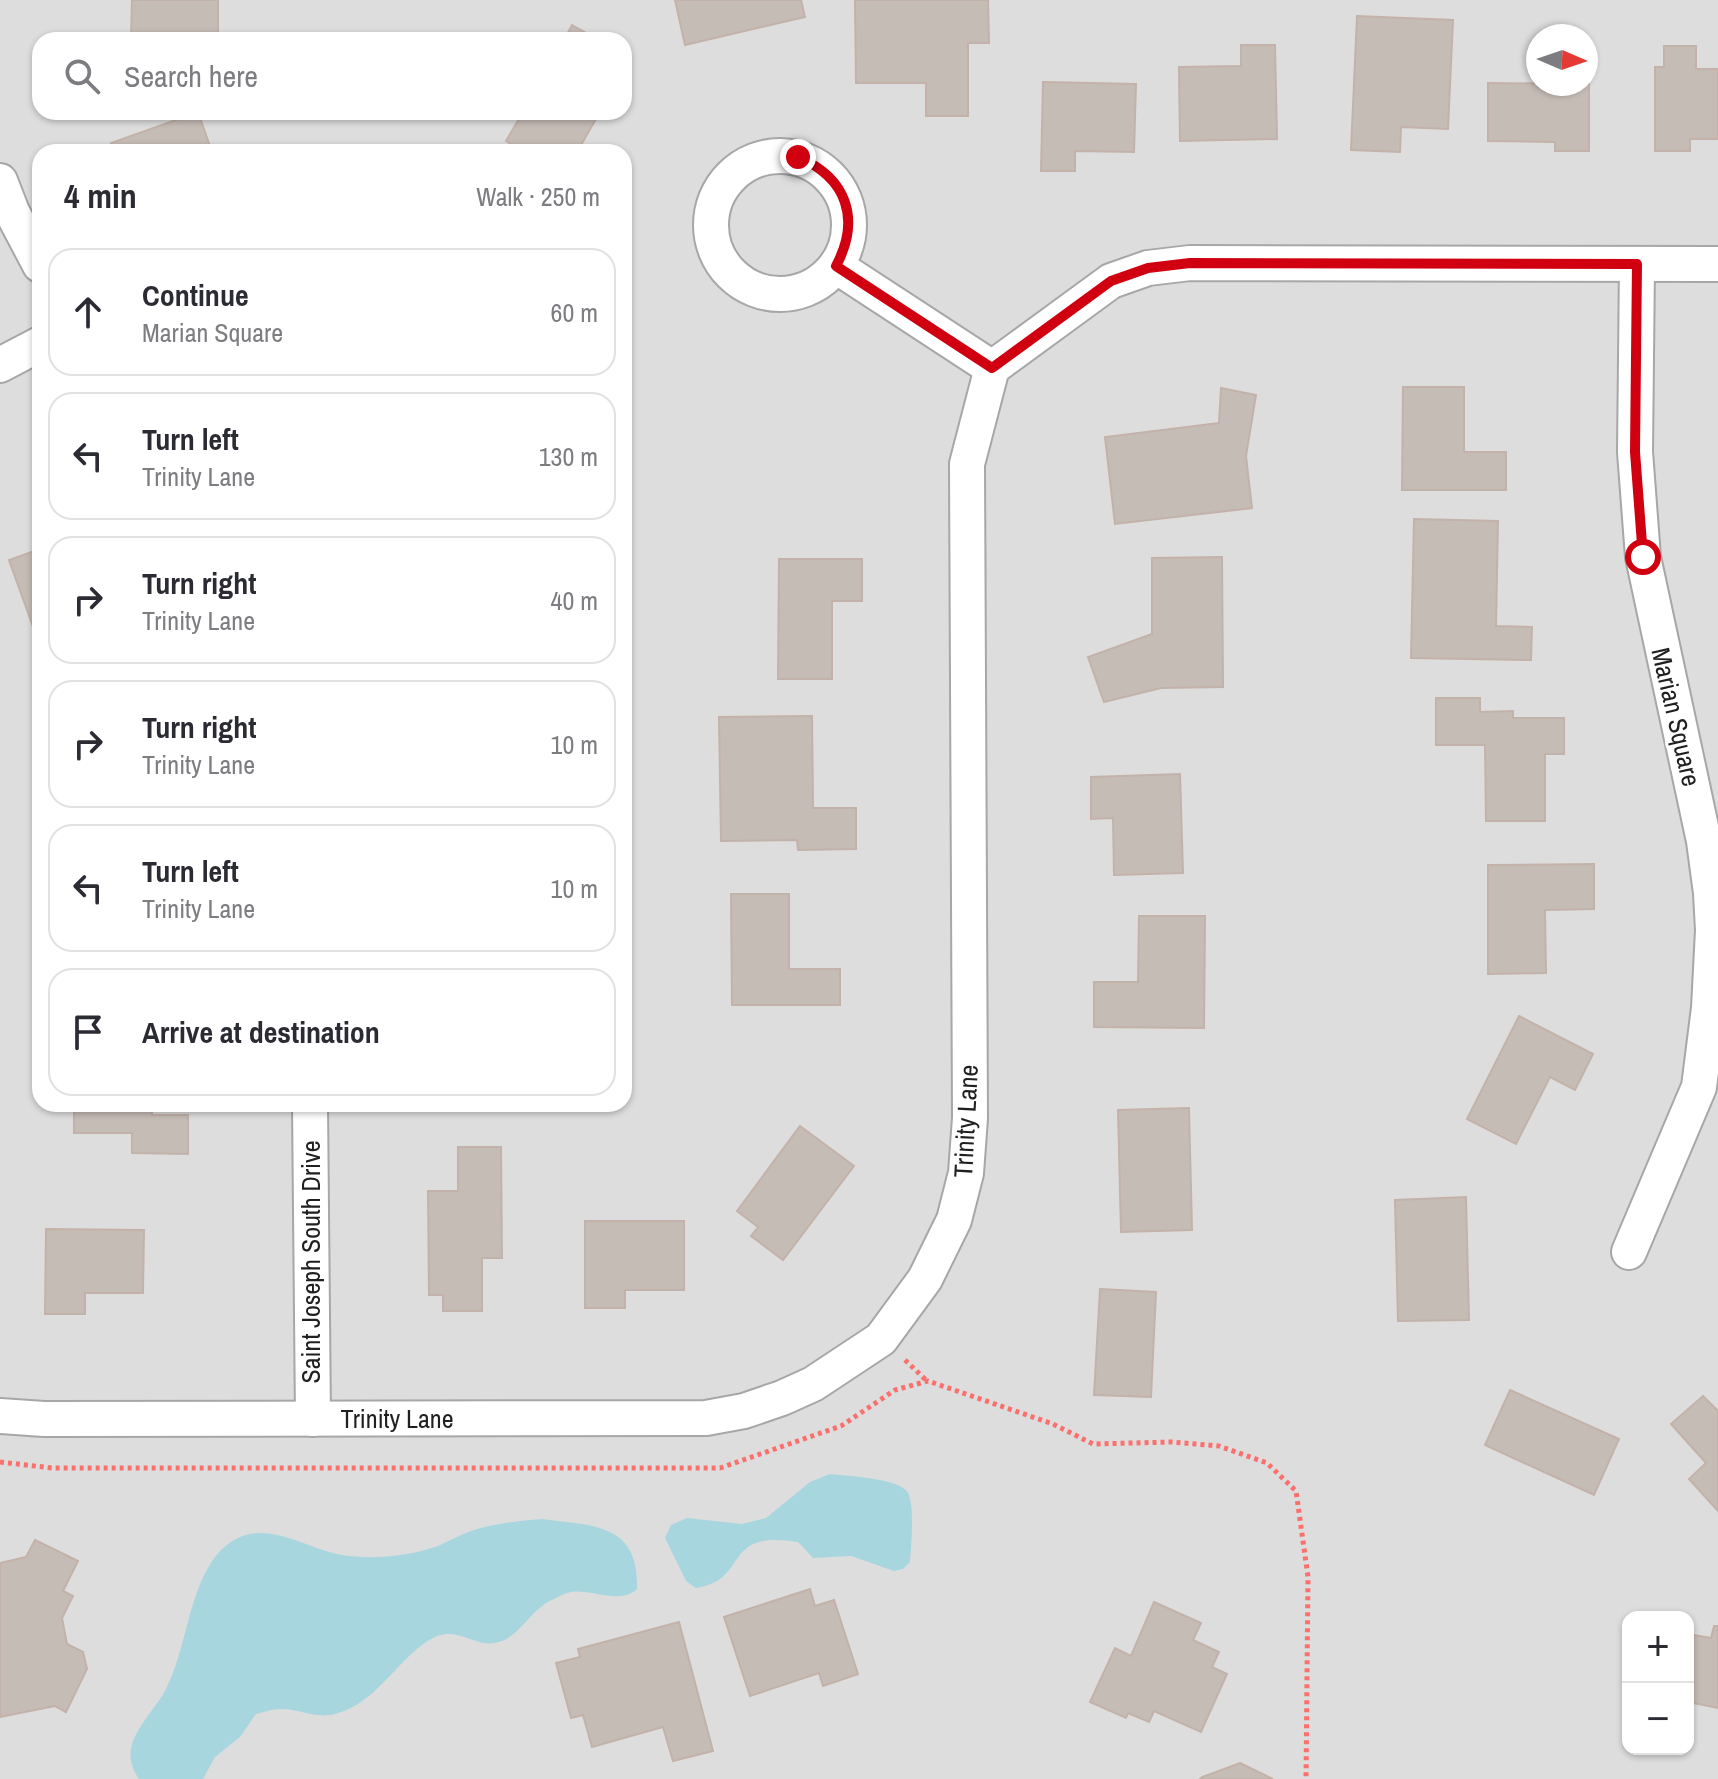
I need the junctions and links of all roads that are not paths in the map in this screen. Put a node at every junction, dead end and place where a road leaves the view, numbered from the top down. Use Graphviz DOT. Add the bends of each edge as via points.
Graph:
graph roads {
  1 [pos="0,181"];
  2 [pos="32,250"];
  3 [pos="1637,264"];
  4 [pos="1718,264"];
  5 [pos="836,266"];
  6 [pos="32,348"];
  7 [pos="0,365"];
  8 [pos="992,368"];
  9 [pos="310,1112"];
  10 [pos="1629,1252"];
  11 [pos="0,1416"];
  12 [pos="313,1419"];
  1 -- 2 [label="street"];
  3 -- 4 [label="street"];
  3 -- 8 [label="street" via="1190,263 1148,268 1111,281"];
  3 -- 10 [label="street, Marian Square" via="1635,452 1641,543 1704,841 1713,930 1699,1087"];
  5 -- 5 [label="street" via="850,223 844,197 815,164 777,155 741,166 728,177 710,217 718,257 733,277 774,295 796,293 817,284"];
  5 -- 8 [label="street"];
  6 -- 7 [label="street"];
  8 -- 12 [label="street, Trinity Lane" via="967,464 967,1159 954,1220 925,1279 881,1339 813,1384 744,1411 674,1420"];
  9 -- 12 [label="street, Saint Joseph South Drive"];
  11 -- 12 [label="street, Trinity Lane"];
}
